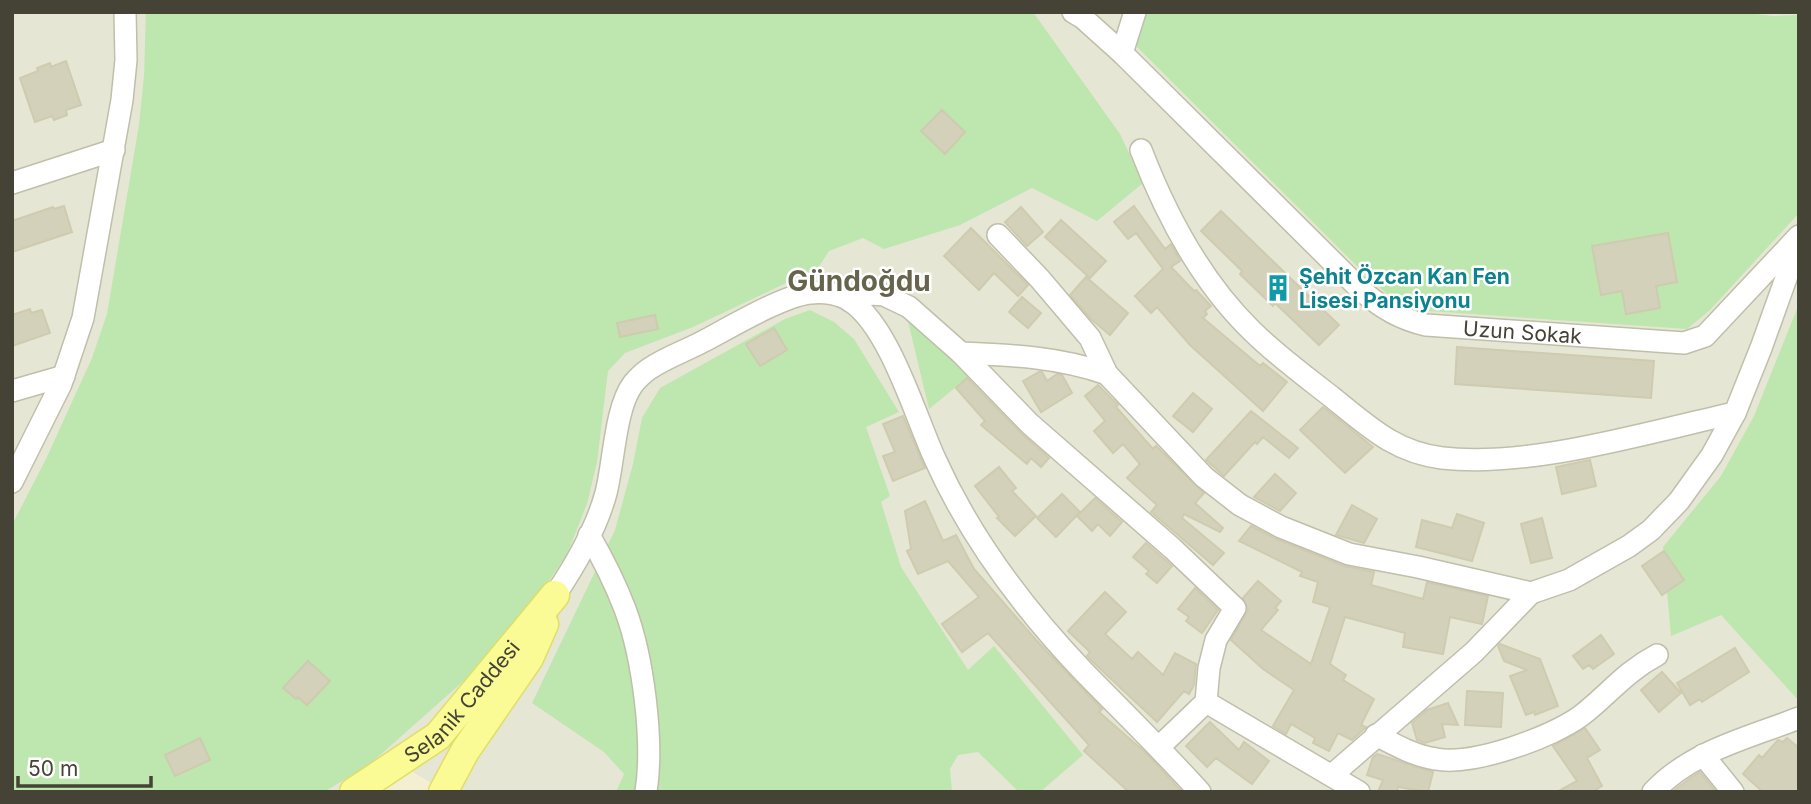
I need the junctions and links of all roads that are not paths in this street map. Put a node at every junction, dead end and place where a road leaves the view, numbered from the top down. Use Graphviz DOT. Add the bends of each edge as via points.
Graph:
graph roads {
  1 [pos="125,12"];
  2 [pos="1073,12"];
  3 [pos="1135,12"];
  4 [pos="1122,54"];
  5 [pos="114,150"];
  6 [pos="1141,150"];
  7 [pos="12,183"];
  8 [pos="998,235"];
  9 [pos="1799,236"];
  10 [pos="1799,242"];
  11 [pos="850,301"];
  12 [pos="961,353"];
  13 [pos="1107,374"];
  14 [pos="64,376"];
  15 [pos="12,391"];
  16 [pos="1735,413"];
  17 [pos="12,482"];
  18 [pos="589,535"];
  19 [pos="1531,593"];
  20 [pos="555,595"];
  21 [pos="1657,655"];
  22 [pos="1206,702"];
  23 [pos="1799,718"];
  24 [pos="1376,735"];
  25 [pos="1159,747"];
  26 [pos="1703,755"];
  27 [pos="1332,775"];
  28 [pos="354,792"];
  29 [pos="443,792"];
  30 [pos="646,792"];
  31 [pos="1200,792"];
  32 [pos="1359,792"];
  33 [pos="1653,792"];
  34 [pos="1732,792"];
  1 -- 5 [label="street" via="125,77"];
  2 -- 4 [label="street, Uzun Sokak"];
  3 -- 4 [label="street"];
  4 -- 9 [label="street, Uzun Sokak" via="1362,291 1412,322 1684,343 1705,336"];
  5 -- 7 [label="street"];
  5 -- 14 [label="street" via="79,337"];
  6 -- 16 [label="street" via="1176,226 1225,300 1271,348 1392,443 1443,458 1506,458"];
  8 -- 13 [label="street" via="1090,338"];
  10 -- 16 [label="street"];
  11 -- 12 [label="street" via="872,294 892,297"];
  11 -- 18 [label="street" via="824,292 794,297 641,374 622,406 605,496"];
  11 -- 25 [label="street" via="875,327 957,505 982,545 1082,670"];
  12 -- 13 [label="street" via="1050,359"];
  12 -- 22 [label="street" via="1030,424 1235,608 1216,640"];
  13 -- 19 [label="street" via="1204,477 1259,517 1349,554"];
  14 -- 15 [label="street"];
  14 -- 17 [label="street"];
  16 -- 19 [label="street" via="1694,481 1651,530 1569,580"];
  18 -- 20 [label="street"];
  18 -- 30 [label="street" via="615,586 632,634 648,734"];
  19 -- 24 [label="street" via="1474,652"];
  20 -- 28 [label="main road, Selanik Caddesi" via="438,736"];
  20 -- 29 [label="main road" via="529,658 465,751"];
  21 -- 24 [label="street" via="1636,666 1567,725 1512,747 1437,760"];
  22 -- 25 [label="street"];
  22 -- 27 [label="street"];
  23 -- 26 [label="street"];
  24 -- 27 [label="street"];
  25 -- 31 [label="street"];
  26 -- 33 [label="street" via="1679,768"];
  26 -- 34 [label="street"];
  27 -- 32 [label="street"];
}
